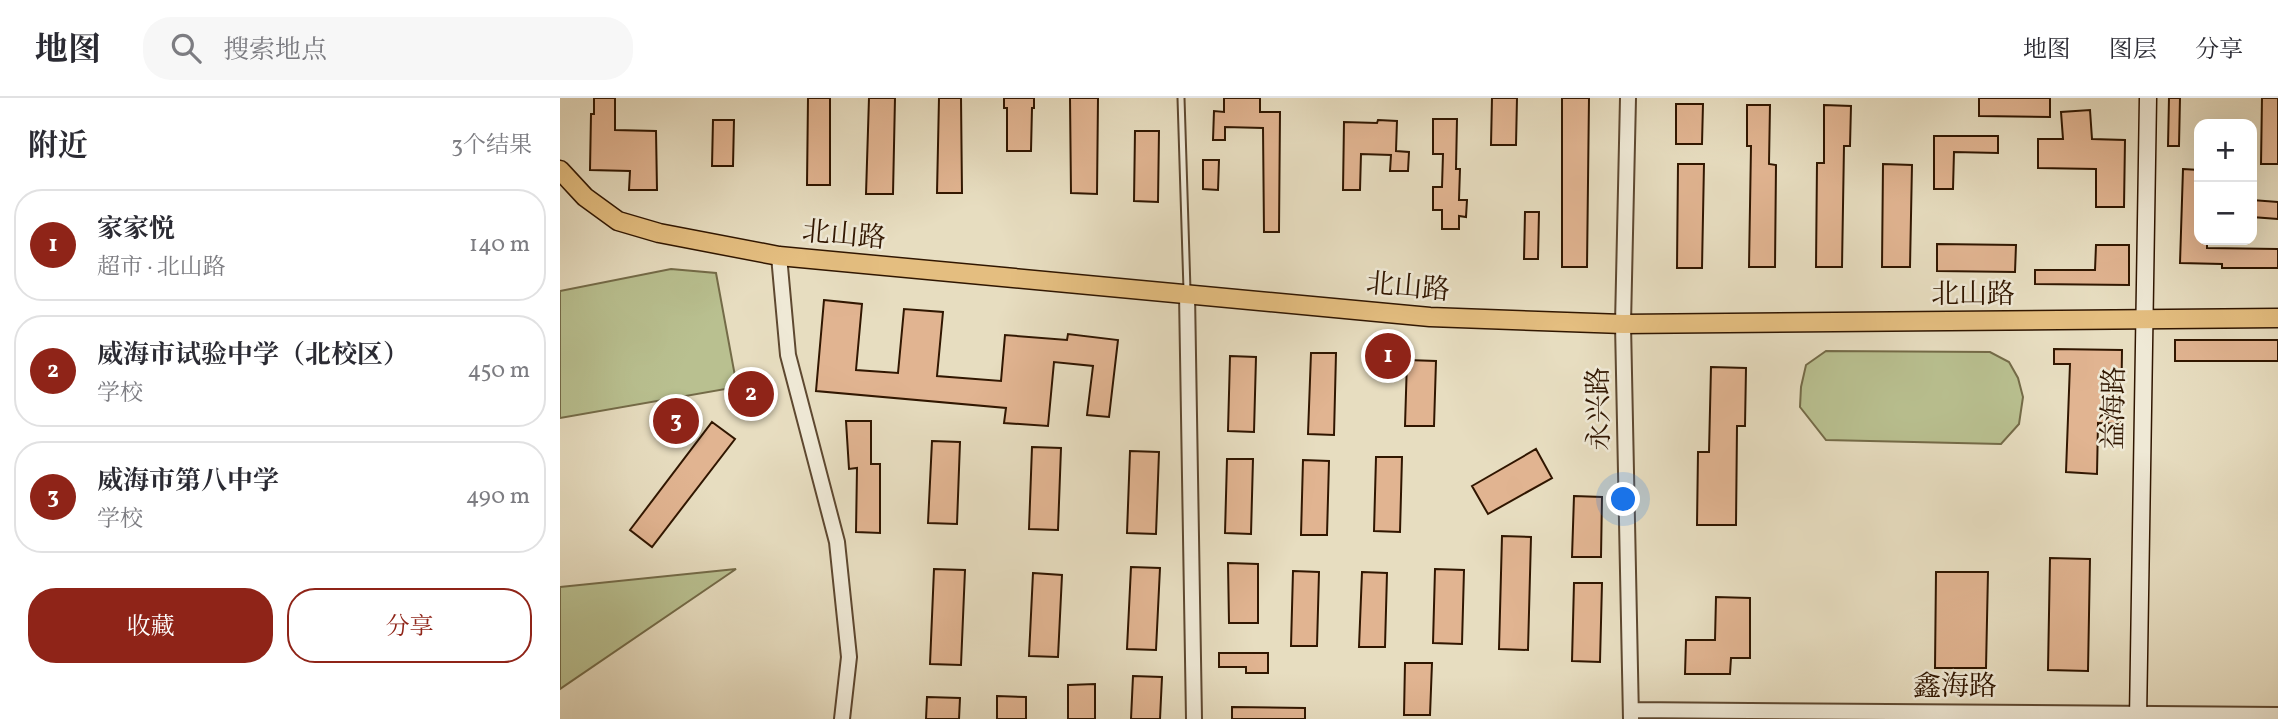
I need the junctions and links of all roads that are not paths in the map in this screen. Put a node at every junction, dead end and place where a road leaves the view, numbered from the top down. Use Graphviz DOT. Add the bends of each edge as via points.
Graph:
graph roads {
  1 [pos="1181,98"];
  2 [pos="1628,98"];
  3 [pos="2148,98"];
  4 [pos="560,170"];
  5 [pos="779,256"];
  6 [pos="1187,294"];
  7 [pos="2278,318"];
  8 [pos="2143,320"];
  9 [pos="1623,324"];
  10 [pos="1631,715"];
  11 [pos="2278,715"];
  12 [pos="2138,716"];
  13 [pos="842,719"];
  14 [pos="1194,719"];
  1 -- 6 [label="lane"];
  2 -- 9 [label="street, 永兴路"];
  3 -- 8 [label="main road, 益海路"];
  4 -- 5 [label="main road, 北山路" via="585,197 618,221"];
  5 -- 6 [label="main road, 北山路"];
  5 -- 13 [label="street" via="788,355 837,542 849,656"];
  6 -- 9 [label="main road, 北山路" via="1430,317"];
  6 -- 14 [label="street"];
  7 -- 8 [label="main road, 北山路"];
  8 -- 9 [label="main road, 北山路"];
  8 -- 12 [label="main road, 益海路"];
  9 -- 10 [label="street, 永兴路"];
  10 -- 12 [label="street, 鑫海路"];
  11 -- 12 [label="street, 鑫海路"];
}
